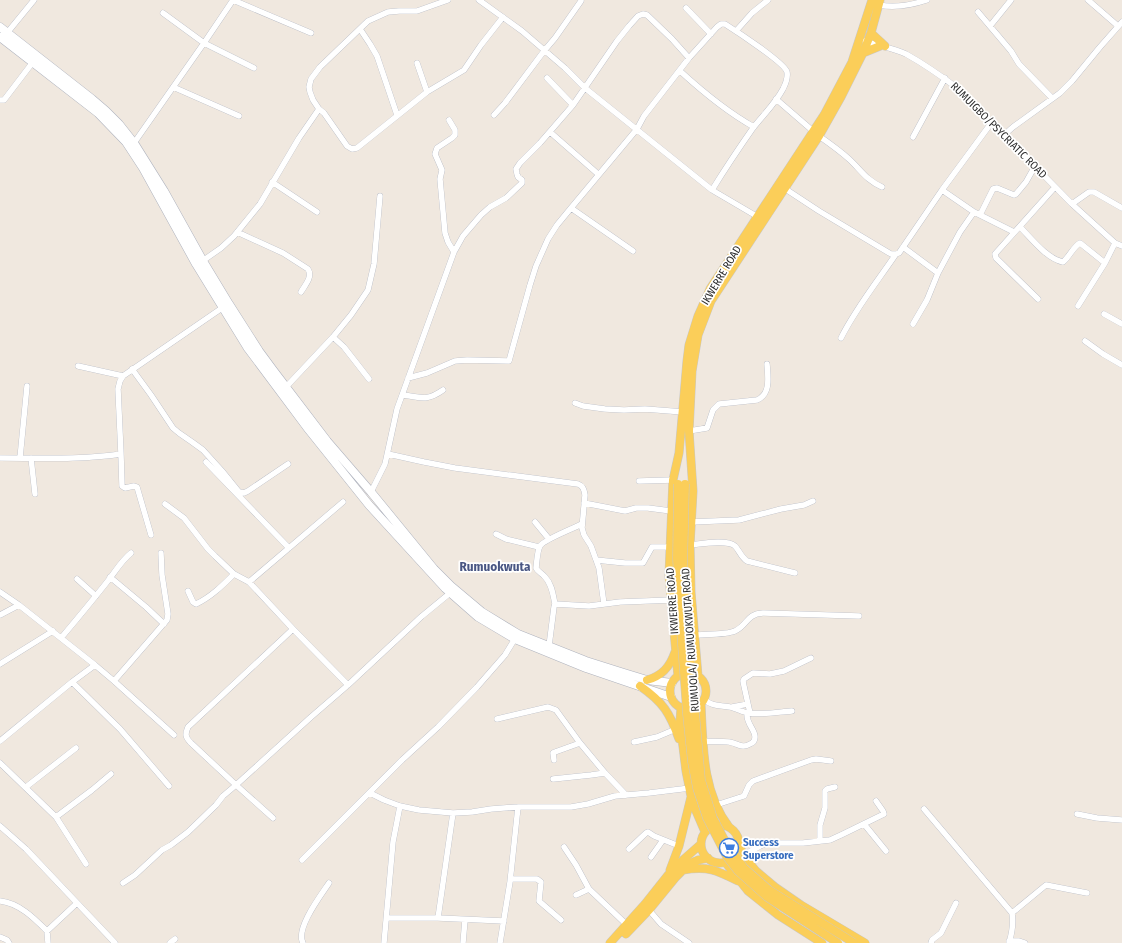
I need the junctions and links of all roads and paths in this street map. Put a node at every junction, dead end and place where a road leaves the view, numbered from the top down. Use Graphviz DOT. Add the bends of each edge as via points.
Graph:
graph roads {
  1 [pos="34,0"];
  2 [pos="233,0"];
  3 [pos="446,0"];
  4 [pos="479,0"];
  5 [pos="768,0"];
  6 [pos="927,0"];
  7 [pos="1011,0"];
  8 [pos="1088,0"];
  9 [pos="581,1"];
  10 [pos="877,2"];
  11 [pos="686,8"];
  12 [pos="978,12"];
  13 [pos="163,13"];
  14 [pos="503,17"];
  15 [pos="1120,24"];
  16 [pos="990,26"];
  17 [pos="0,27"];
  18 [pos="360,28"];
  19 [pos="736,31"];
  20 [pos="311,33"];
  21 [pos="871,33"];
  22 [pos="711,34"];
  23 [pos="4,35"];
  24 [pos="863,41"];
  25 [pos="204,44"];
  26 [pos="882,46"];
  27 [pos="544,50"];
  28 [pos="863,53"];
  29 [pos="689,58"];
  30 [pos="33,62"];
  31 [pos="417,63"];
  32 [pos="254,68"];
  33 [pos="680,71"];
  34 [pos="547,78"];
  35 [pos="945,78"];
  36 [pos="173,87"];
  37 [pos="585,88"];
  38 [pos="427,92"];
  39 [pos="1052,98"];
  40 [pos="776,99"];
  41 [pos="0,100"];
  42 [pos="573,105"];
  43 [pos="319,109"];
  44 [pos="397,115"];
  45 [pos="494,115"];
  46 [pos="239,116"];
  47 [pos="449,120"];
  48 [pos="992,122"];
  49 [pos="754,127"];
  50 [pos="637,129"];
  51 [pos="550,132"];
  52 [pos="816,133"];
  53 [pos="1004,135"];
  54 [pos="913,137"];
  55 [pos="134,143"];
  56 [pos="1035,166"];
  57 [pos="598,174"];
  58 [pos="272,182"];
  59 [pos="882,186"];
  60 [pos="1055,187"];
  61 [pos="784,188"];
  62 [pos="712,190"];
  63 [pos="942,190"];
  64 [pos="380,196"];
  65 [pos="1072,204"];
  66 [pos="571,208"];
  67 [pos="1122,208"];
  68 [pos="317,212"];
  69 [pos="974,212"];
  70 [pos="980,215"];
  71 [pos="758,216"];
  72 [pos="1020,227"];
  73 [pos="237,232"];
  74 [pos="1014,232"];
  75 [pos="1115,243"];
  76 [pos="1122,246"];
  77 [pos="903,247"];
  78 [pos="633,251"];
  79 [pos="454,252"];
  80 [pos="896,254"];
  81 [pos="200,263"];
  82 [pos="1105,263"];
  83 [pos="938,273"];
  84 [pos="302,292"];
  85 [pos="1038,299"];
  86 [pos="1078,306"];
  87 [pos="222,308"];
  88 [pos="1104,314"];
  89 [pos="913,324"];
  90 [pos="1122,324"];
  91 [pos="333,337"];
  92 [pos="841,338"];
  93 [pos="1086,342"];
  94 [pos="767,364"];
  95 [pos="1122,365"];
  96 [pos="78,366"];
  97 [pos="132,369"];
  98 [pos="123,376"];
  99 [pos="408,378"];
  100 [pos="369,379"];
  101 [pos="27,386"];
  102 [pos="286,387"];
  103 [pos="443,390"];
  104 [pos="402,395"];
  105 [pos="575,403"];
  106 [pos="683,412"];
  107 [pos="689,431"];
  108 [pos="121,454"];
  109 [pos="388,454"];
  110 [pos="690,454"];
  111 [pos="0,458"];
  112 [pos="20,458"];
  113 [pos="31,458"];
  114 [pos="206,462"];
  115 [pos="288,464"];
  116 [pos="639,481"];
  117 [pos="678,483"];
  118 [pos="371,492"];
  119 [pos="35,494"];
  120 [pos="813,501"];
  121 [pos="343,502"];
  122 [pos="584,503"];
  123 [pos="165,504"];
  124 [pos="671,511"];
  125 [pos="535,522"];
  126 [pos="691,522"];
  127 [pos="582,524"];
  128 [pos="496,534"];
  129 [pos="151,535"];
  130 [pos="549,540"];
  131 [pos="690,544"];
  132 [pos="539,547"];
  133 [pos="670,547"];
  134 [pos="289,548"];
  135 [pos="131,553"];
  136 [pos="161,553"];
  137 [pos="596,560"];
  138 [pos="795,573"];
  139 [pos="234,574"];
  140 [pos="110,578"];
  141 [pos="77,579"];
  142 [pos="249,582"];
  143 [pos="188,591"];
  144 [pos="0,592"];
  145 [pos="450,593"];
  146 [pos="96,596"];
  147 [pos="672,600"];
  148 [pos="555,604"];
  149 [pos="604,604"];
  150 [pos="19,605"];
  151 [pos="0,615"];
  152 [pos="859,616"];
  153 [pos="164,624"];
  154 [pos="293,630"];
  155 [pos="53,631"];
  156 [pos="694,635"];
  157 [pos="517,636"];
  158 [pos="61,638"];
  159 [pos="549,646"];
  160 [pos="676,647"];
  161 [pos="811,658"];
  162 [pos="0,664"];
  163 [pos="95,665"];
  164 [pos="678,676"];
  165 [pos="698,676"];
  166 [pos="647,680"];
  167 [pos="114,681"];
  168 [pos="72,682"];
  169 [pos="672,682"];
  170 [pos="348,685"];
  171 [pos="640,686"];
  172 [pos="671,697"];
  173 [pos="702,701"];
  174 [pos="748,704"];
  175 [pos="681,707"];
  176 [pos="732,707"];
  177 [pos="792,711"];
  178 [pos="748,713"];
  179 [pos="497,719"];
  180 [pos="676,729"];
  181 [pos="174,735"];
  182 [pos="0,740"];
  183 [pos="703,741"];
  184 [pos="634,742"];
  185 [pos="580,743"];
  186 [pos="76,748"];
  187 [pos="684,750"];
  188 [pos="554,760"];
  189 [pos="831,761"];
  190 [pos="0,763"];
  191 [pos="605,773"];
  192 [pos="111,774"];
  193 [pos="553,779"];
  194 [pos="236,785"];
  195 [pos="169,786"];
  196 [pos="26,787"];
  197 [pos="834,787"];
  198 [pos="690,792"];
  199 [pos="370,793"];
  200 [pos="626,795"];
  201 [pos="876,801"];
  202 [pos="400,806"];
  203 [pos="716,806"];
  204 [pos="518,807"];
  205 [pos="924,809"];
  206 [pos="453,813"];
  207 [pos="1076,814"];
  208 [pos="56,817"];
  209 [pos="273,818"];
  210 [pos="1122,820"];
  211 [pos="864,824"];
  212 [pos="0,826"];
  213 [pos="729,827"];
  214 [pos="705,832"];
  215 [pos="663,840"];
  216 [pos="820,841"];
  217 [pos="701,844"];
  218 [pos="679,846"];
  219 [pos="739,846"];
  220 [pos="564,847"];
  221 [pos="629,849"];
  222 [pos="886,851"];
  223 [pos="744,855"];
  224 [pos="651,858"];
  225 [pos="708,858"];
  226 [pos="302,860"];
  227 [pos="725,862"];
  228 [pos="86,864"];
  229 [pos="682,870"];
  230 [pos="668,875"];
  231 [pos="511,878"];
  232 [pos="123,883"];
  233 [pos="329,883"];
  234 [pos="742,883"];
  235 [pos="589,889"];
  236 [pos="1087,893"];
  237 [pos="576,895"];
  238 [pos="0,901"];
  239 [pos="956,903"];
  240 [pos="77,904"];
  241 [pos="649,910"];
  242 [pos="1012,913"];
  243 [pos="386,918"];
  244 [pos="438,918"];
  245 [pos="465,920"];
  246 [pos="561,920"];
  247 [pos="504,921"];
  248 [pos="627,925"];
  249 [pos="47,931"];
  250 [pos="0,937"];
  251 [pos="1009,942"];
  252 [pos="9,943"];
  253 [pos="48,943"];
  254 [pos="115,943"];
  255 [pos="303,943"];
  256 [pos="384,943"];
  257 [pos="463,943"];
  258 [pos="500,943"];
  259 [pos="610,943"];
  260 [pos="617,943"];
  261 [pos="689,943"];
  262 [pos="822,943"];
  263 [pos="838,943"];
  264 [pos="854,943"];
  265 [pos="865,943"];
  266 [pos="931,943"];
  267 [pos="1025,943"];
  1 -- 23 [label="street"];
  2 -- 20 [label="street"];
  2 -- 25 [label="street"];
  3 -- 18 [label="street" via="417,11 388,12 368,21"];
  4 -- 14 [label="street"];
  5 -- 19 [label="street"];
  6 -- 10 [label="street" via="888,7"];
  7 -- 16 [label="street"];
  8 -- 15 [label="street"];
  9 -- 27 [label="street"];
  10 -- 21 [label="main road, IKWERRE ROAD"];
  10 -- 24 [label="main road, IKWERRE ROAD"];
  11 -- 22 [label="street"];
  12 -- 16 [label="street"];
  13 -- 25 [label="street"];
  14 -- 27 [label="street"];
  14 -- 38 [label="street" via="464,70"];
  15 -- 39 [label="street" via="1072,81"];
  16 -- 39 [label="street" via="1019,64"];
  17 -- 23 [label="main road"];
  18 -- 43 [label="street" via="311,79 310,92"];
  18 -- 44 [label="street" via="377,56"];
  19 -- 22 [label="street" via="721,24"];
  19 -- 40 [label="street" via="764,51 788,73 783,89"];
  21 -- 24 [label="main road, IKWERRE ROAD"];
  21 -- 26 [label="main road"];
  22 -- 29 [label="street"];
  23 -- 30 [label="main road"];
  23 -- 55 [label="main road" via="86,94 119,124"];
  24 -- 26 [label="street, RUMUIGBO/PSYCRIATIC ROAD"];
  24 -- 28 [label="main road, IKWERRE ROAD"];
  24 -- 52 [label="main road, IKWERRE ROAD"];
  25 -- 32 [label="street"];
  25 -- 36 [label="street"];
  26 -- 28 [label="main road"];
  26 -- 35 [label="street, RUMUIGBO/PSYCRIATIC ROAD" via="906,54"];
  27 -- 37 [label="street"];
  27 -- 45 [label="street"];
  28 -- 52 [label="main road, IKWERRE ROAD" via="841,97"];
  29 -- 33 [label="street"];
  29 -- 37 [label="street" via="647,15 643,14 638,16 617,41"];
  30 -- 41 [label="street" via="4,100"];
  30 -- 81 [label="main road" via="98,113 126,142"];
  31 -- 38 [label="street"];
  33 -- 49 [label="street" via="704,93"];
  33 -- 50 [label="street" via="644,116"];
  34 -- 42 [label="street"];
  35 -- 48 [label="street, RUMUIGBO/PSYCRIATIC ROAD"];
  35 -- 54 [label="street"];
  36 -- 46 [label="street"];
  36 -- 55 [label="street"];
  37 -- 42 [label="street"];
  37 -- 50 [label="street"];
  38 -- 44 [label="street"];
  39 -- 53 [label="street"];
  40 -- 49 [label="street"];
  40 -- 52 [label="street"];
  42 -- 51 [label="street"];
  43 -- 44 [label="street" via="352,149 357,148"];
  43 -- 58 [label="street"];
  47 -- 79 [label="street" via="455,135 437,148 434,154 442,170 440,179 446,233"];
  48 -- 53 [label="street, RUMUIGBO/PSYCRIATIC ROAD"];
  48 -- 63 [label="street"];
  49 -- 62 [label="street"];
  50 -- 57 [label="street"];
  50 -- 62 [label="street"];
  51 -- 57 [label="street"];
  51 -- 79 [label="street" via="516,169 522,183 481,215 463,236"];
  52 -- 59 [label="street" via="866,177"];
  52 -- 61 [label="main road, IKWERRE ROAD"];
  52 -- 71 [label="main road, IKWERRE ROAD"];
  53 -- 56 [label="street, RUMUIGBO/PSYCRIATIC ROAD"];
  55 -- 81 [label="main road" via="164,191"];
  56 -- 60 [label="street, RUMUIGBO/PSYCRIATIC ROAD"];
  56 -- 70 [label="street" via="1016,194 993,189"];
  57 -- 66 [label="street"];
  58 -- 68 [label="street"];
  58 -- 73 [label="street" via="260,204"];
  60 -- 65 [label="street, RUMUIGBO/PSYCRIATIC ROAD"];
  60 -- 72 [label="street"];
  61 -- 80 [label="street" via="891,254"];
  61 -- 107 [label="main road, IKWERRE ROAD" via="706,311 694,355"];
  62 -- 71 [label="street"];
  63 -- 69 [label="street"];
  63 -- 77 [label="street"];
  64 -- 91 [label="street" via="374,264 368,290"];
  65 -- 67 [label="street" via="1089,192 1094,192"];
  65 -- 75 [label="street, RUMUIGBO/PSYCRIATIC ROAD"];
  66 -- 78 [label="street"];
  66 -- 99 [label="street" via="548,239 536,266 509,361 454,361"];
  69 -- 70 [label="street"];
  69 -- 83 [label="street"];
  70 -- 74 [label="street"];
  71 -- 106 [label="main road, IKWERRE ROAD" via="710,289 698,316 687,361"];
  72 -- 74 [label="street"];
  72 -- 82 [label="street" via="1057,260 1063,262 1080,243"];
  73 -- 81 [label="street"];
  73 -- 84 [label="street" via="283,253 308,269 310,278"];
  74 -- 85 [label="street" via="995,252 995,256"];
  75 -- 76 [label="street, RUMUIGBO/PSYCRIATIC ROAD"];
  75 -- 82 [label="street"];
  77 -- 80 [label="street" via="900,253"];
  77 -- 83 [label="street"];
  79 -- 99 [label="street"];
  80 -- 92 [label="street"];
  81 -- 87 [label="main road"];
  81 -- 102 [label="main road"];
  82 -- 86 [label="street"];
  83 -- 89 [label="street" via="927,300"];
  87 -- 97 [label="street"];
  87 -- 145 [label="main road" via="309,430 369,505"];
  88 -- 90 [label="street"];
  91 -- 100 [label="street"];
  91 -- 102 [label="street"];
  93 -- 95 [label="street"];
  94 -- 107 [label="street" via="768,382 765,395 757,400 719,404 713,410 707,428"];
  96 -- 98 [label="street"];
  97 -- 98 [label="street"];
  97 -- 115 [label="street" via="173,428 203,450 239,492 248,491"];
  98 -- 108 [label="street" via="118,389"];
  99 -- 104 [label="street"];
  101 -- 112 [label="street"];
  102 -- 118 [label="main road" via="327,441"];
  103 -- 104 [label="street" via="423,399"];
  104 -- 109 [label="street"];
  105 -- 106 [label="street" via="604,409"];
  106 -- 117 [label="main road, IKWERRE ROAD"];
  107 -- 110 [label="main road, IKWERRE ROAD"];
  108 -- 113 [label="street" via="82,458"];
  108 -- 129 [label="street" via="122,486 137,487"];
  109 -- 118 [label="street"];
  109 -- 122 [label="street" via="455,468 578,484 584,490"];
  110 -- 117 [label="main road"];
  110 -- 126 [label="main road, IKWERRE ROAD" via="693,491"];
  111 -- 112 [label="street"];
  112 -- 113 [label="street"];
  113 -- 119 [label="street"];
  114 -- 134 [label="street"];
  116 -- 117 [label="street"];
  117 -- 124 [label="main road, IKWERRE ROAD"];
  117 -- 263 [label="main road, RUMUOLA/ RUMUOKWUTA ROAD, bridge" via="677,558 687,714 692,762 707,818 738,871 767,897"];
  117 -- 264 [label="main road, RUMUOLA/ RUMUOKWUTA ROAD, bridge" via="701,780 713,818 744,868 769,890"];
  118 -- 157 [label="main road" via="451,586 482,612"];
  120 -- 126 [label="street" via="738,520"];
  121 -- 134 [label="street"];
  122 -- 124 [label="street" via="625,511 636,508"];
  122 -- 127 [label="street"];
  123 -- 139 [label="street" via="184,518 208,549"];
  124 -- 133 [label="main road, IKWERRE ROAD"];
  125 -- 130 [label="street"];
  126 -- 131 [label="main road, IKWERRE ROAD"];
  127 -- 130 [label="street"];
  127 -- 137 [label="street" via="584,535"];
  128 -- 132 [label="street"];
  130 -- 132 [label="street"];
  131 -- 138 [label="street" via="730,543 744,559"];
  131 -- 156 [label="main road, IKWERRE ROAD"];
  132 -- 148 [label="street" via="536,568 550,582"];
  133 -- 137 [label="street" via="652,547 643,563"];
  133 -- 147 [label="main road, IKWERRE ROAD" via="669,575"];
  134 -- 142 [label="street"];
  135 -- 140 [label="street"];
  136 -- 153 [label="street" via="168,614"];
  137 -- 149 [label="street"];
  139 -- 142 [label="street"];
  139 -- 143 [label="street" via="217,591 196,604"];
  140 -- 146 [label="street"];
  140 -- 153 [label="street"];
  141 -- 146 [label="street"];
  142 -- 154 [label="street"];
  144 -- 150 [label="street"];
  145 -- 157 [label="main road" via="478,617"];
  145 -- 170 [label="street"];
  146 -- 158 [label="street"];
  147 -- 149 [label="street"];
  147 -- 160 [label="main road, IKWERRE ROAD"];
  148 -- 149 [label="street"];
  148 -- 159 [label="street"];
  150 -- 151 [label="street"];
  150 -- 155 [label="street"];
  152 -- 156 [label="street" via="763,612 750,616 742,627 729,633"];
  153 -- 167 [label="street"];
  154 -- 170 [label="street"];
  154 -- 194 [label="street" via="188,727 185,733 186,738"];
  155 -- 158 [label="street"];
  155 -- 162 [label="street"];
  156 -- 165 [label="main road, IKWERRE ROAD"];
  157 -- 159 [label="main road"];
  157 -- 171 [label="main road" via="579,665"];
  157 -- 199 [label="street" via="505,655 477,687"];
  158 -- 163 [label="street"];
  159 -- 166 [label="main road"];
  160 -- 164 [label="main road, IKWERRE ROAD"];
  160 -- 166 [label="main road" via="672,660 665,670"];
  161 -- 174 [label="street" via="784,671 770,674 753,673 744,679"];
  163 -- 167 [label="street"];
  163 -- 168 [label="street"];
  164 -- 165 [label="main road" via="687,673"];
  164 -- 169 [label="main road"];
  165 -- 173 [label="main road" via="706,688"];
  166 -- 169 [label="main road"];
  167 -- 181 [label="street"];
  168 -- 182 [label="street"];
  168 -- 195 [label="street" via="120,729"];
  169 -- 172 [label="main road"];
  170 -- 194 [label="street"];
  171 -- 172 [label="main road"];
  171 -- 180 [label="main road" via="665,709"];
  172 -- 175 [label="main road"];
  173 -- 175 [label="main road" via="689,709"];
  173 -- 176 [label="street"];
  173 -- 183 [label="main road"];
  174 -- 176 [label="street"];
  174 -- 178 [label="street"];
  175 -- 187 [label="main road" via="680,722"];
  176 -- 178 [label="street"];
  177 -- 178 [label="street"];
  178 -- 183 [label="street" via="747,721 755,737 752,744 742,746 728,742"];
  179 -- 185 [label="street" via="553,708"];
  180 -- 184 [label="street" via="657,737"];
  180 -- 187 [label="main road"];
  183 -- 203 [label="main road" via="708,782"];
  185 -- 188 [label="street" via="553,753"];
  185 -- 191 [label="street"];
  186 -- 196 [label="street"];
  187 -- 198 [label="main road"];
  189 -- 203 [label="street" via="811,760 763,777 750,783 744,796"];
  190 -- 196 [label="street"];
  191 -- 193 [label="street"];
  191 -- 200 [label="street"];
  192 -- 208 [label="street"];
  194 -- 209 [label="street"];
  194 -- 232 [label="street" via="188,832"];
  196 -- 208 [label="street"];
  197 -- 216 [label="street" via="825,791"];
  198 -- 200 [label="street"];
  198 -- 214 [label="main road"];
  198 -- 218 [label="main road"];
  199 -- 202 [label="street"];
  199 -- 226 [label="street"];
  200 -- 204 [label="street" via="571,807"];
  201 -- 211 [label="street" via="884,814"];
  202 -- 206 [label="street"];
  202 -- 243 [label="street"];
  203 -- 213 [label="main road"];
  204 -- 206 [label="street"];
  204 -- 231 [label="street"];
  205 -- 242 [label="street"];
  206 -- 244 [label="street"];
  207 -- 210 [label="street"];
  208 -- 228 [label="street"];
  211 -- 216 [label="street" via="830,840"];
  211 -- 222 [label="street"];
  212 -- 240 [label="street" via="26,849"];
  213 -- 214 [label="main road" via="715,826"];
  213 -- 219 [label="main road" via="737,834"];
  214 -- 217 [label="main road"];
  215 -- 218 [label="street"];
  215 -- 221 [label="street" via="648,832"];
  215 -- 224 [label="street"];
  216 -- 223 [label="street" via="804,844 765,844"];
  217 -- 225 [label="main road" via="702,851"];
  217 -- 230 [label="main road"];
  218 -- 230 [label="main road"];
  219 -- 223 [label="main road"];
  219 -- 227 [label="main road" via="736,855"];
  220 -- 235 [label="street"];
  223 -- 265 [label="main road" via="756,871 775,886"];
  225 -- 227 [label="main road" via="714,862"];
  225 -- 229 [label="main road" via="689,864"];
  227 -- 234 [label="main road"];
  229 -- 234 [label="main road" via="708,868"];
  229 -- 241 [label="main road"];
  230 -- 248 [label="main road"];
  231 -- 246 [label="street" via="540,880 539,901"];
  231 -- 247 [label="street"];
  233 -- 255 [label="street" via="310,911 302,930"];
  234 -- 262 [label="main road" via="778,915"];
  235 -- 237 [label="street"];
  235 -- 248 [label="street"];
  236 -- 242 [label="street" via="1046,885"];
  238 -- 249 [label="street" via="12,903 23,910"];
  239 -- 266 [label="street" via="941,933"];
  240 -- 249 [label="street"];
  240 -- 254 [label="street"];
  241 -- 260 [label="main road"];
  241 -- 261 [label="street" via="661,924"];
  242 -- 251 [label="street" via="1013,927"];
  243 -- 244 [label="street"];
  243 -- 256 [label="street"];
  244 -- 245 [label="street"];
  245 -- 247 [label="street"];
  245 -- 257 [label="street"];
  247 -- 258 [label="street"];
  248 -- 259 [label="main road"];
  249 -- 253 [label="street"];
  250 -- 252 [label="street"];
  251 -- 267 [label="street"];
}
